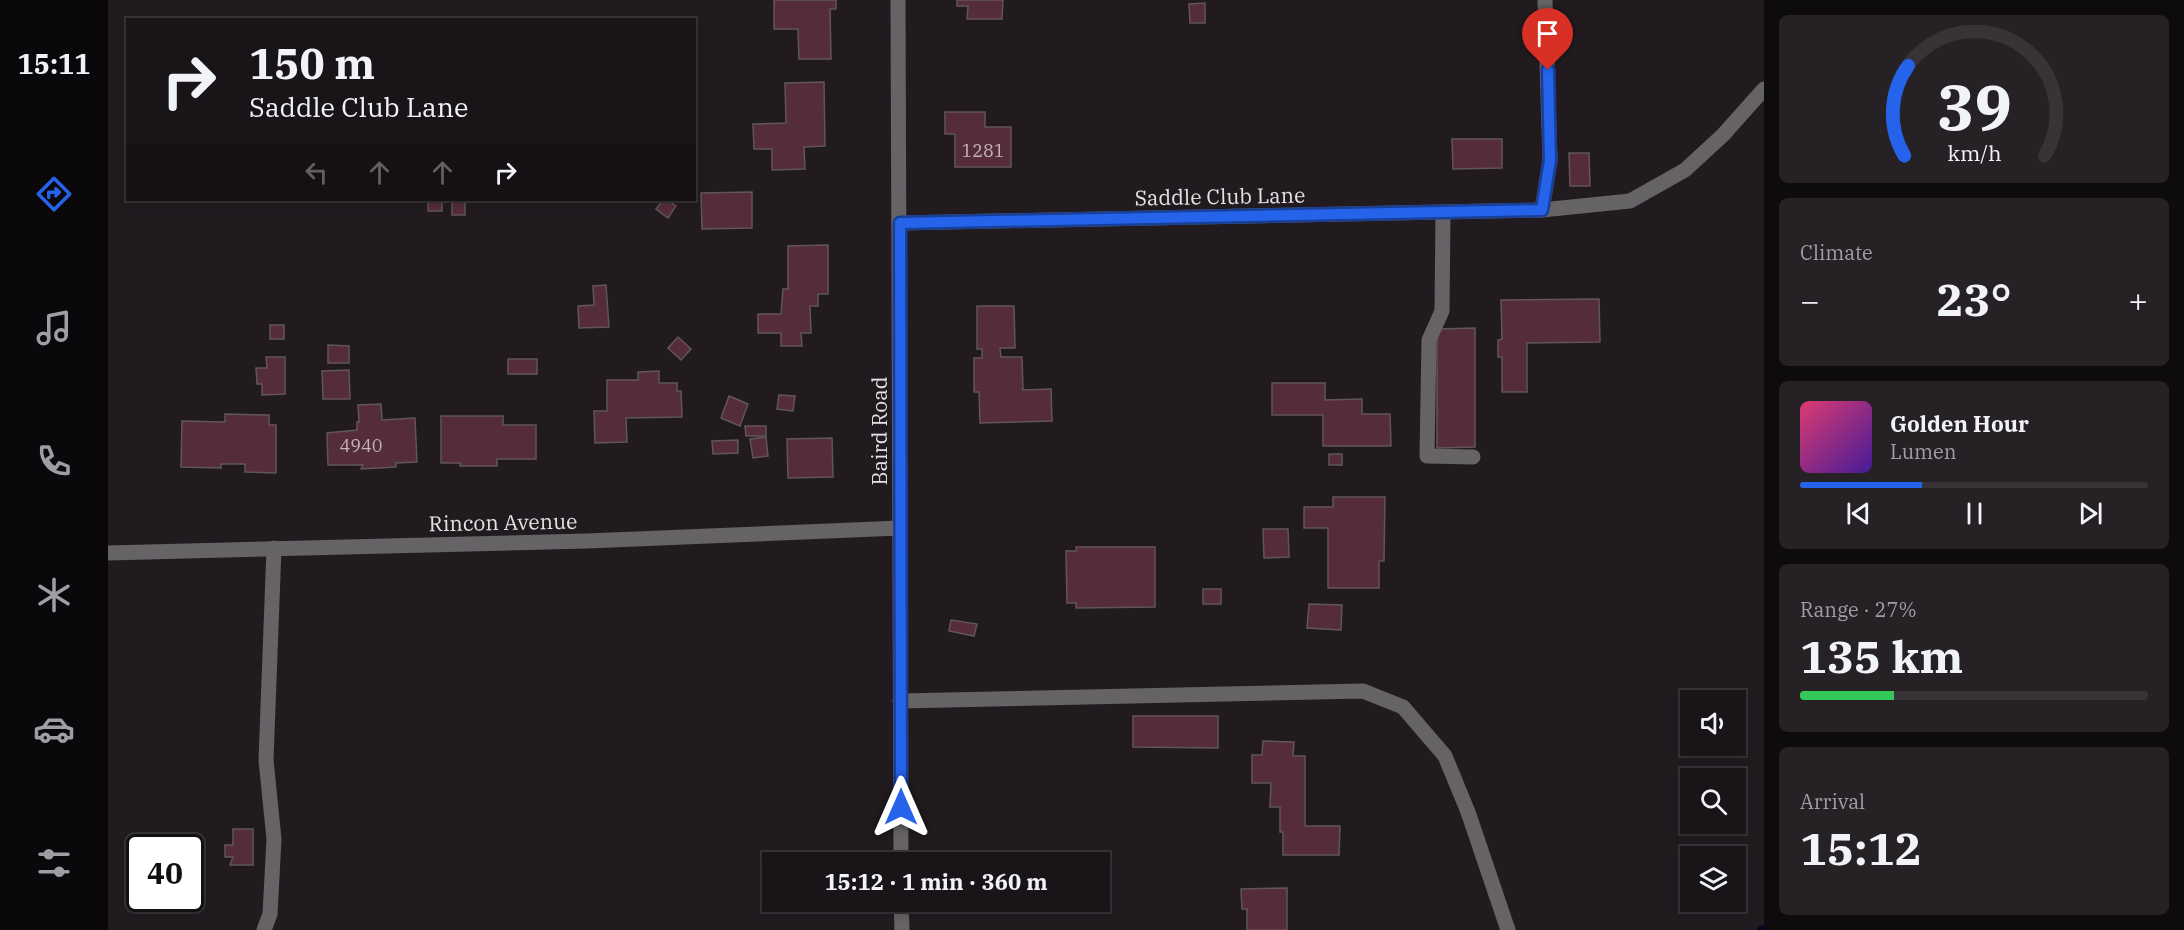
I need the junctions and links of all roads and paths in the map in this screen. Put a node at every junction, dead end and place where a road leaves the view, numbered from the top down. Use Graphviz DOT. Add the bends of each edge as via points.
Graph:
graph roads {
  1 [pos="898,0"];
  2 [pos="1545,0"];
  3 [pos="1764,89"];
  4 [pos="1542,210"];
  5 [pos="1443,213"];
  6 [pos="900,223"];
  7 [pos="1473,457"];
  8 [pos="900,528"];
  9 [pos="274,548"];
  10 [pos="108,553"];
  11 [pos="900,700"];
  12 [pos="901,852"];
  13 [pos="901,912"];
  14 [pos="264,930"];
  15 [pos="902,930"];
  16 [pos="1508,930"];
  1 -- 6 [label="street, Baird Road"];
  2 -- 4 [label="street" via="1550,160"];
  3 -- 4 [label="street, Saddle Club Lane" via="1686,170 1630,201"];
  4 -- 5 [label="street, Saddle Club Lane"];
  5 -- 6 [label="street, Saddle Club Lane"];
  5 -- 7 [label="street" via="1442,311 1429,340 1427,456"];
  6 -- 8 [label="street, Baird Road"];
  8 -- 9 [label="street, Rincon Avenue"];
  8 -- 11 [label="street, Baird Road"];
  9 -- 10 [label="street, Rincon Avenue"];
  9 -- 14 [label="street" via="266,760 274,839 270,914"];
  11 -- 12 [label="street, Baird Road"];
  11 -- 16 [label="street" via="1362,691 1403,707 1445,756"];
  13 -- 15 [label="street"];
}
